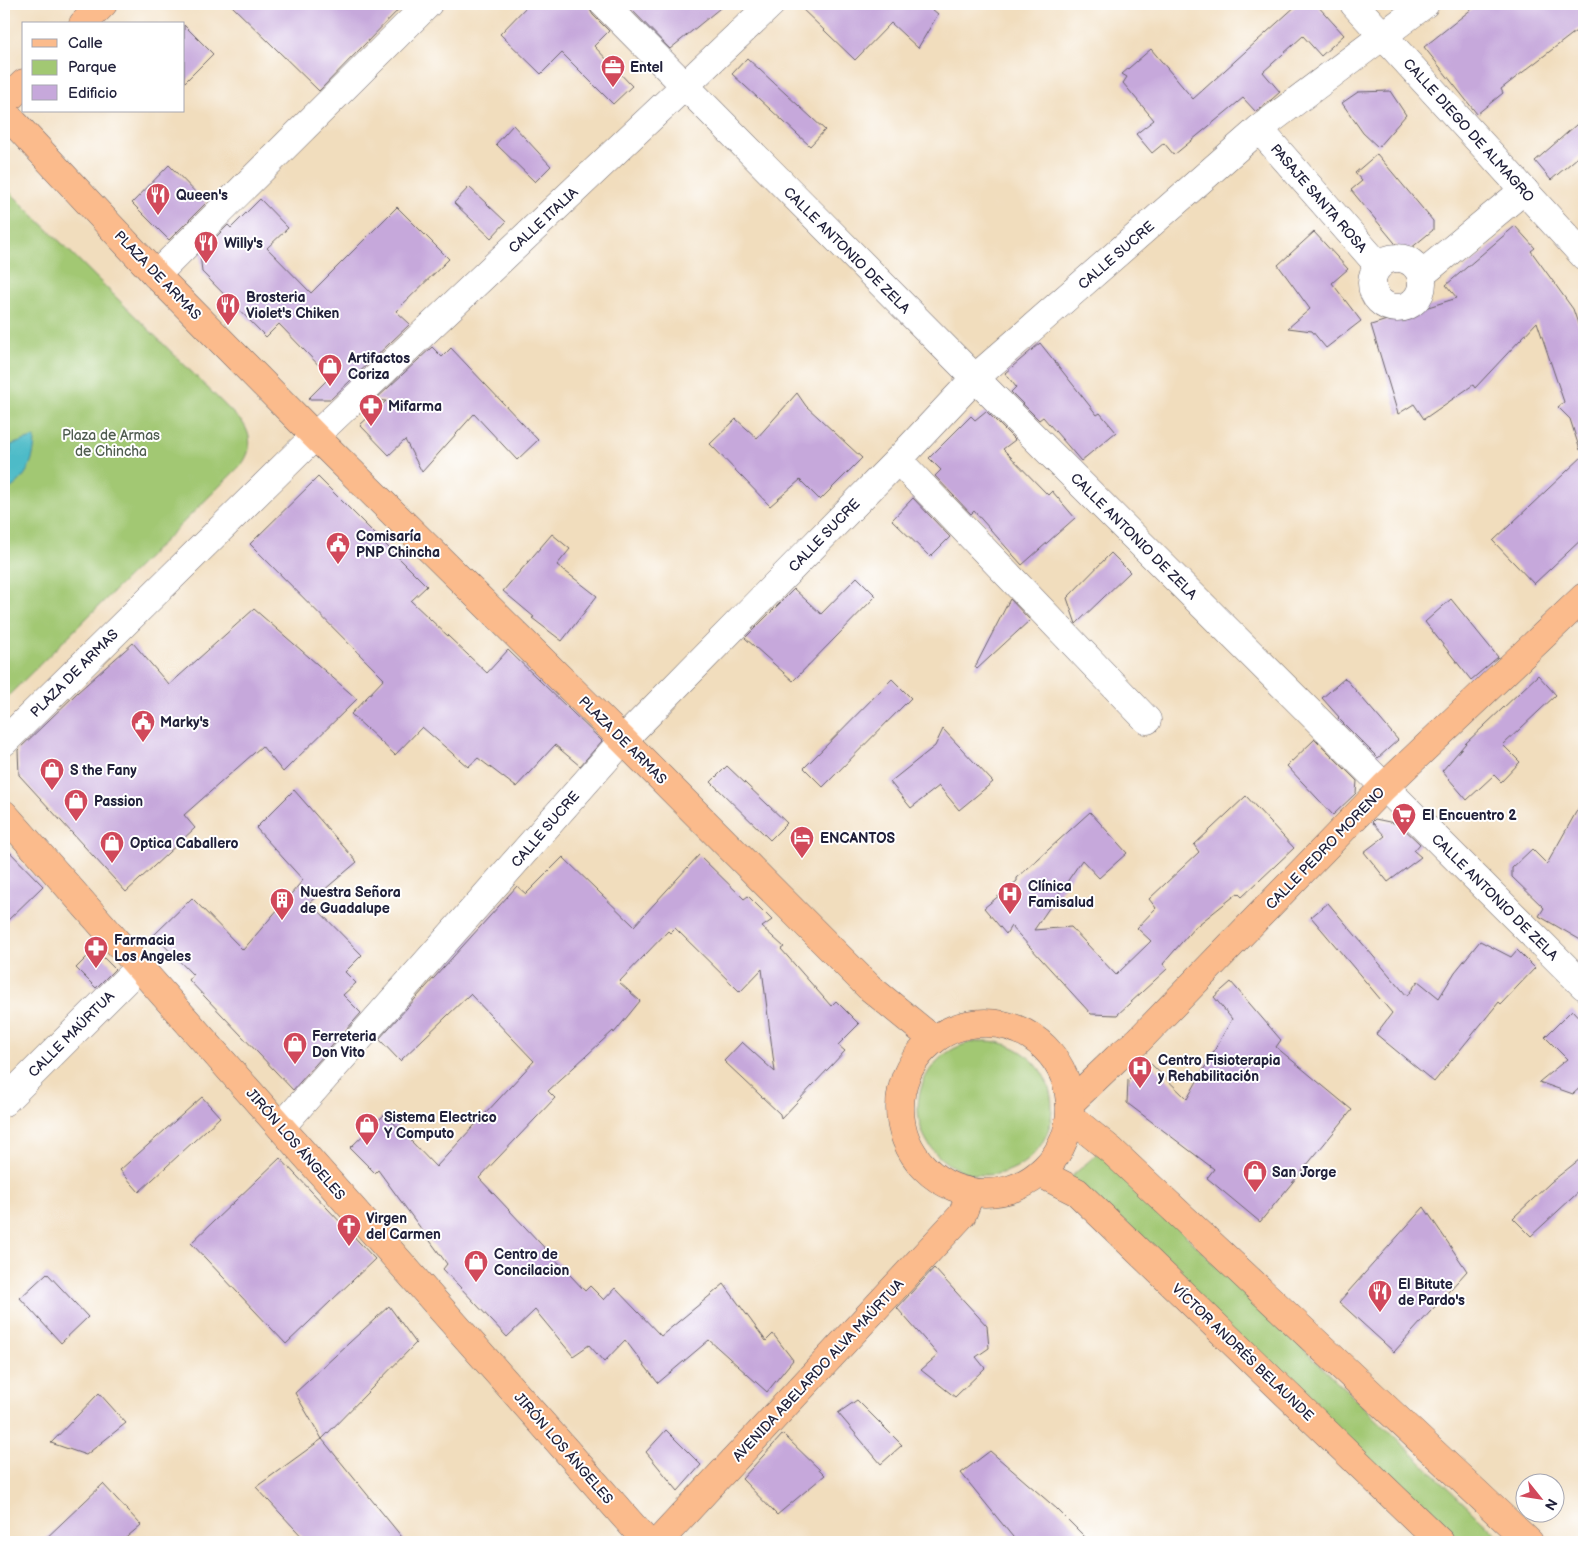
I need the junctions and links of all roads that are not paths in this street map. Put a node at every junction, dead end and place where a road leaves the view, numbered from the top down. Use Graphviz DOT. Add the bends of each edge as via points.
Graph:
graph roads {
  1 [pos="103,4"];
  2 [pos="428,4"];
  3 [pos="604,4"];
  4 [pos="771,4"];
  5 [pos="1354,4"];
  6 [pos="1425,4"];
  7 [pos="85,22"];
  8 [pos="1383,35"];
  9 [pos="22,85"];
  10 [pos="684,86"];
  11 [pos="4,103"];
  12 [pos="4,112"];
  13 [pos="1259,129"];
  14 [pos="1524,190"];
  15 [pos="1584,256"];
  16 [pos="1379,266"];
  17 [pos="156,275"];
  18 [pos="1421,275"];
  19 [pos="975,378"];
  20 [pos="316,436"];
  21 [pos="898,460"];
  22 [pos="1584,597"];
  23 [pos="1147,720"];
  24 [pos="623,740"];
  25 [pos="4,742"];
  26 [pos="1384,786"];
  27 [pos="4,814"];
  28 [pos="139,967"];
  29 [pos="1584,986"];
  30 [pos="934,1040"];
  31 [pos="4,1102"];
  32 [pos="1070,1110"];
  33 [pos="281,1128"];
  34 [pos="1040,1173"];
  35 [pos="971,1192"];
  36 [pos="647,1542"];
  37 [pos="658,1542"];
  38 [pos="1440,1542"];
  39 [pos="1529,1542"];
  1 -- 7 [label="main road"];
  2 -- 17 [label="street"];
  3 -- 10 [label="street, CALLE ANTONIO DE ZELA"];
  4 -- 10 [label="street, CALLE ITALIA"];
  5 -- 8 [label="street, CALLE DIEGO DE ALMAGRO"];
  6 -- 8 [label="street, CALLE SUCRE"];
  8 -- 13 [label="street, CALLE SUCRE"];
  8 -- 14 [label="street, CALLE DIEGO DE ALMAGRO"];
  9 -- 11 [label="main road"];
  10 -- 19 [label="street, CALLE ANTONIO DE ZELA"];
  10 -- 20 [label="street, CALLE ITALIA"];
  12 -- 17 [label="main road, PLAZA DE ARMAS"];
  13 -- 16 [label="street, PASAJE SANTA ROSA"];
  13 -- 19 [label="street, CALLE SUCRE"];
  14 -- 15 [label="street, CALLE DIEGO DE ALMAGRO"];
  14 -- 18 [label="street"];
  16 -- 18 [label="street" via="1387,260 1407,260"];
  16 -- 18 [label="street" via="1373,276 1373,288 1377,299 1386,306 1409,306 1418,298"];
  17 -- 20 [label="main road, PLAZA DE ARMAS"];
  19 -- 21 [label="street, CALLE SUCRE"];
  19 -- 26 [label="street, CALLE ANTONIO DE ZELA"];
  20 -- 24 [label="main road, PLAZA DE ARMAS"];
  20 -- 25 [label="street, PLAZA DE ARMAS"];
  21 -- 23 [label="street"];
  21 -- 24 [label="street, CALLE SUCRE"];
  22 -- 26 [label="main road, CALLE PEDRO MORENO"];
  24 -- 30 [label="main road, PLAZA DE ARMAS" via="869,987"];
  24 -- 33 [label="street, CALLE SUCRE"];
  26 -- 29 [label="street, CALLE ANTONIO DE ZELA"];
  26 -- 32 [label="main road, CALLE PEDRO MORENO"];
  27 -- 28 [label="main road, JIRÓN LOS ÁNGELES"];
  28 -- 31 [label="street, CALLE MAÚRTUA"];
  28 -- 33 [label="main road, JIRÓN LOS ÁNGELES"];
  30 -- 32 [label="main road" via="957,1028 983,1022 1008,1026 1032,1037 1052,1054 1065,1077"];
  30 -- 35 [label="main road" via="914,1061 902,1086 902,1124 907,1142 922,1166 944,1183"];
  32 -- 34 [label="main road" via="1064,1138"];
  32 -- 39 [label="main road"];
  33 -- 36 [label="main road, JIRÓN LOS ÁNGELES"];
  34 -- 35 [label="main road" via="1019,1186 995,1193"];
  34 -- 38 [label="main road, VÍCTOR ANDRÉS BELAUNDE" via="1077,1192"];
  35 -- 37 [label="main road, AVENIDA ABELARDO ALVA MAÚRTUA" via="962,1215"];
}
